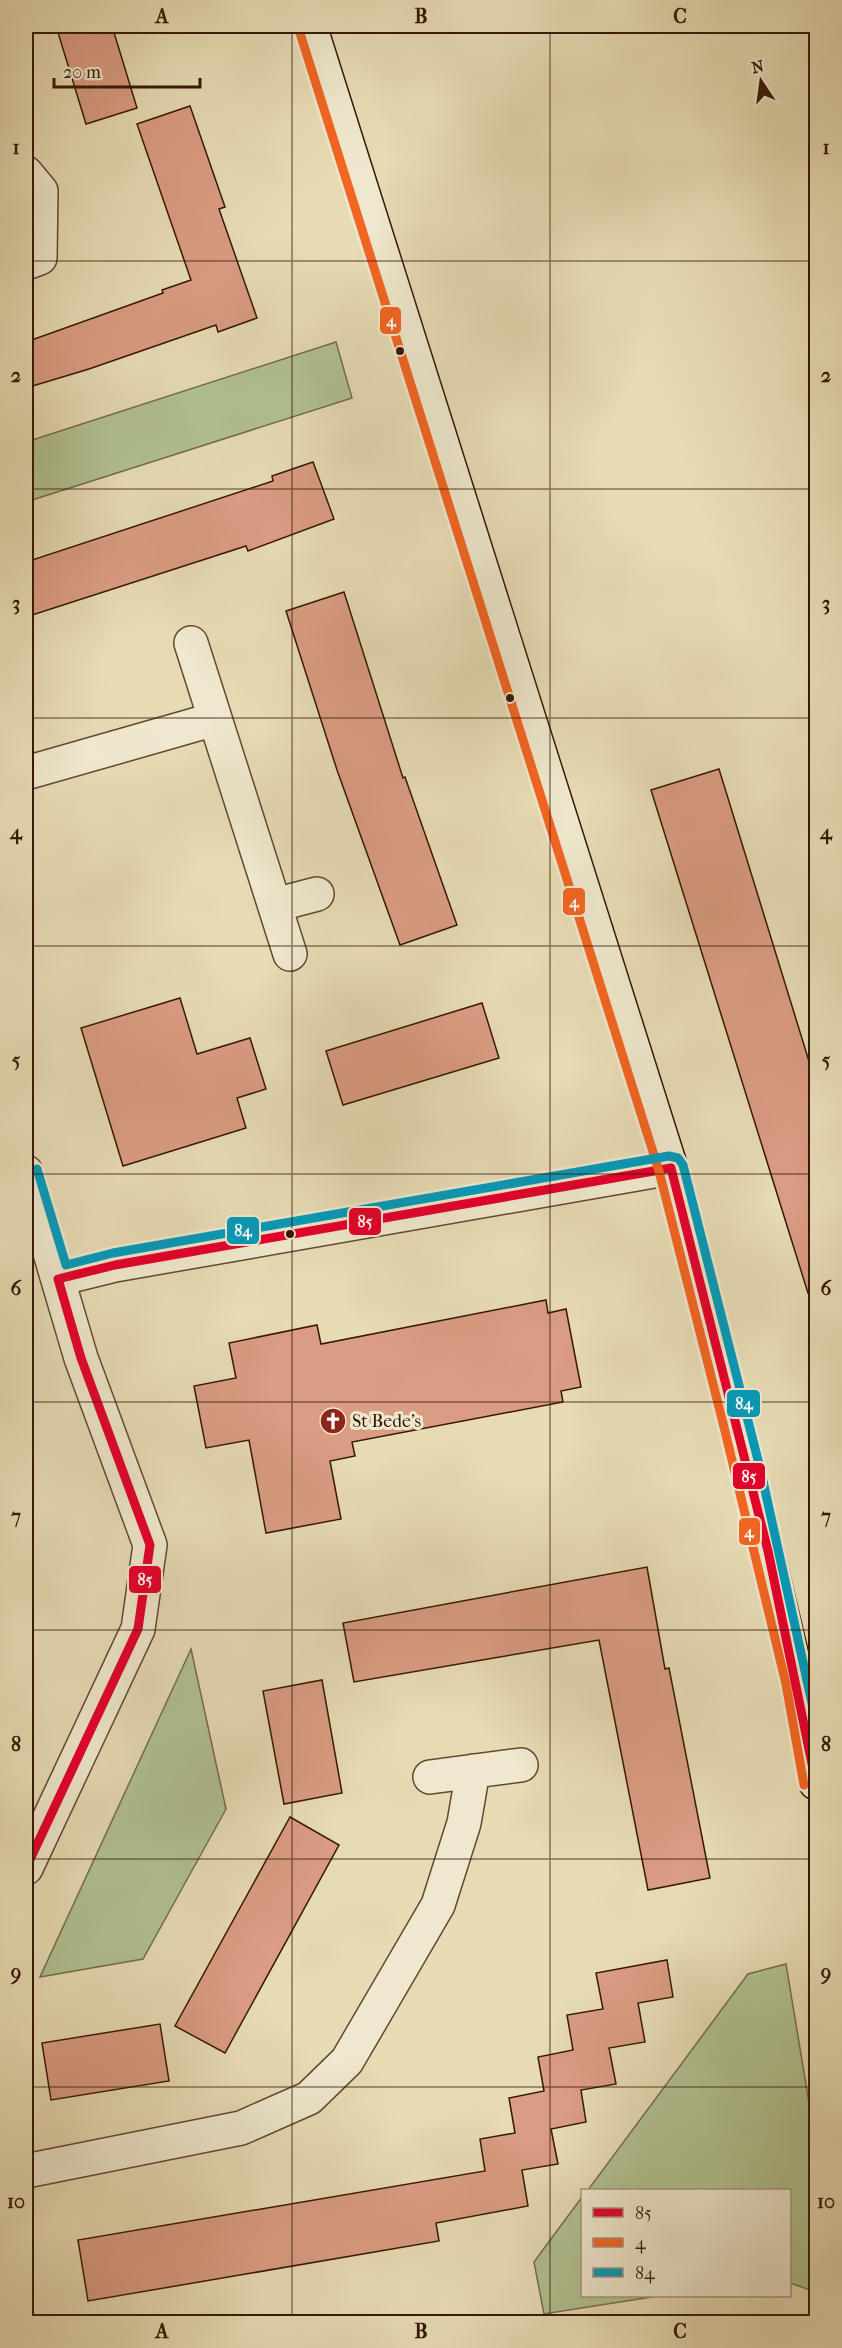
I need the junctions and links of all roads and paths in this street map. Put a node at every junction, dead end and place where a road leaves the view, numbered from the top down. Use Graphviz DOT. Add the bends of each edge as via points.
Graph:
graph roads {
  1 [pos="310,26"];
  2 [pos="26,173"];
  3 [pos="26,263"];
  4 [pos="190,643"];
  5 [pos="215,719"];
  6 [pos="26,773"];
  7 [pos="317,894"];
  8 [pos="275,905"];
  9 [pos="290,954"];
  10 [pos="671,1168"];
  11 [pos="26,1172"];
  12 [pos="58,1279"];
  13 [pos="807,1680"];
  14 [pos="521,1765"];
  15 [pos="473,1771"];
  16 [pos="430,1777"];
  17 [pos="816,1783"];
  18 [pos="26,1868"];
  19 [pos="26,2171"];
  1 -- 10 [label="street"];
  2 -- 3 [label="street" via="41,191 40,258"];
  4 -- 5 [label="street"];
  5 -- 6 [label="street"];
  5 -- 8 [label="street"];
  7 -- 8 [label="street"];
  8 -- 9 [label="street"];
  10 -- 12 [label="street" via="115,1265"];
  10 -- 13 [label="street"];
  11 -- 12 [label="street"];
  12 -- 18 [label="street" via="81,1358 150,1545 138,1629"];
  13 -- 17 [label="street"];
  14 -- 15 [label="street"];
  15 -- 16 [label="street"];
  15 -- 19 [label="street" via="464,1823 438,1905 347,2061 309,2098 241,2128"];
}
